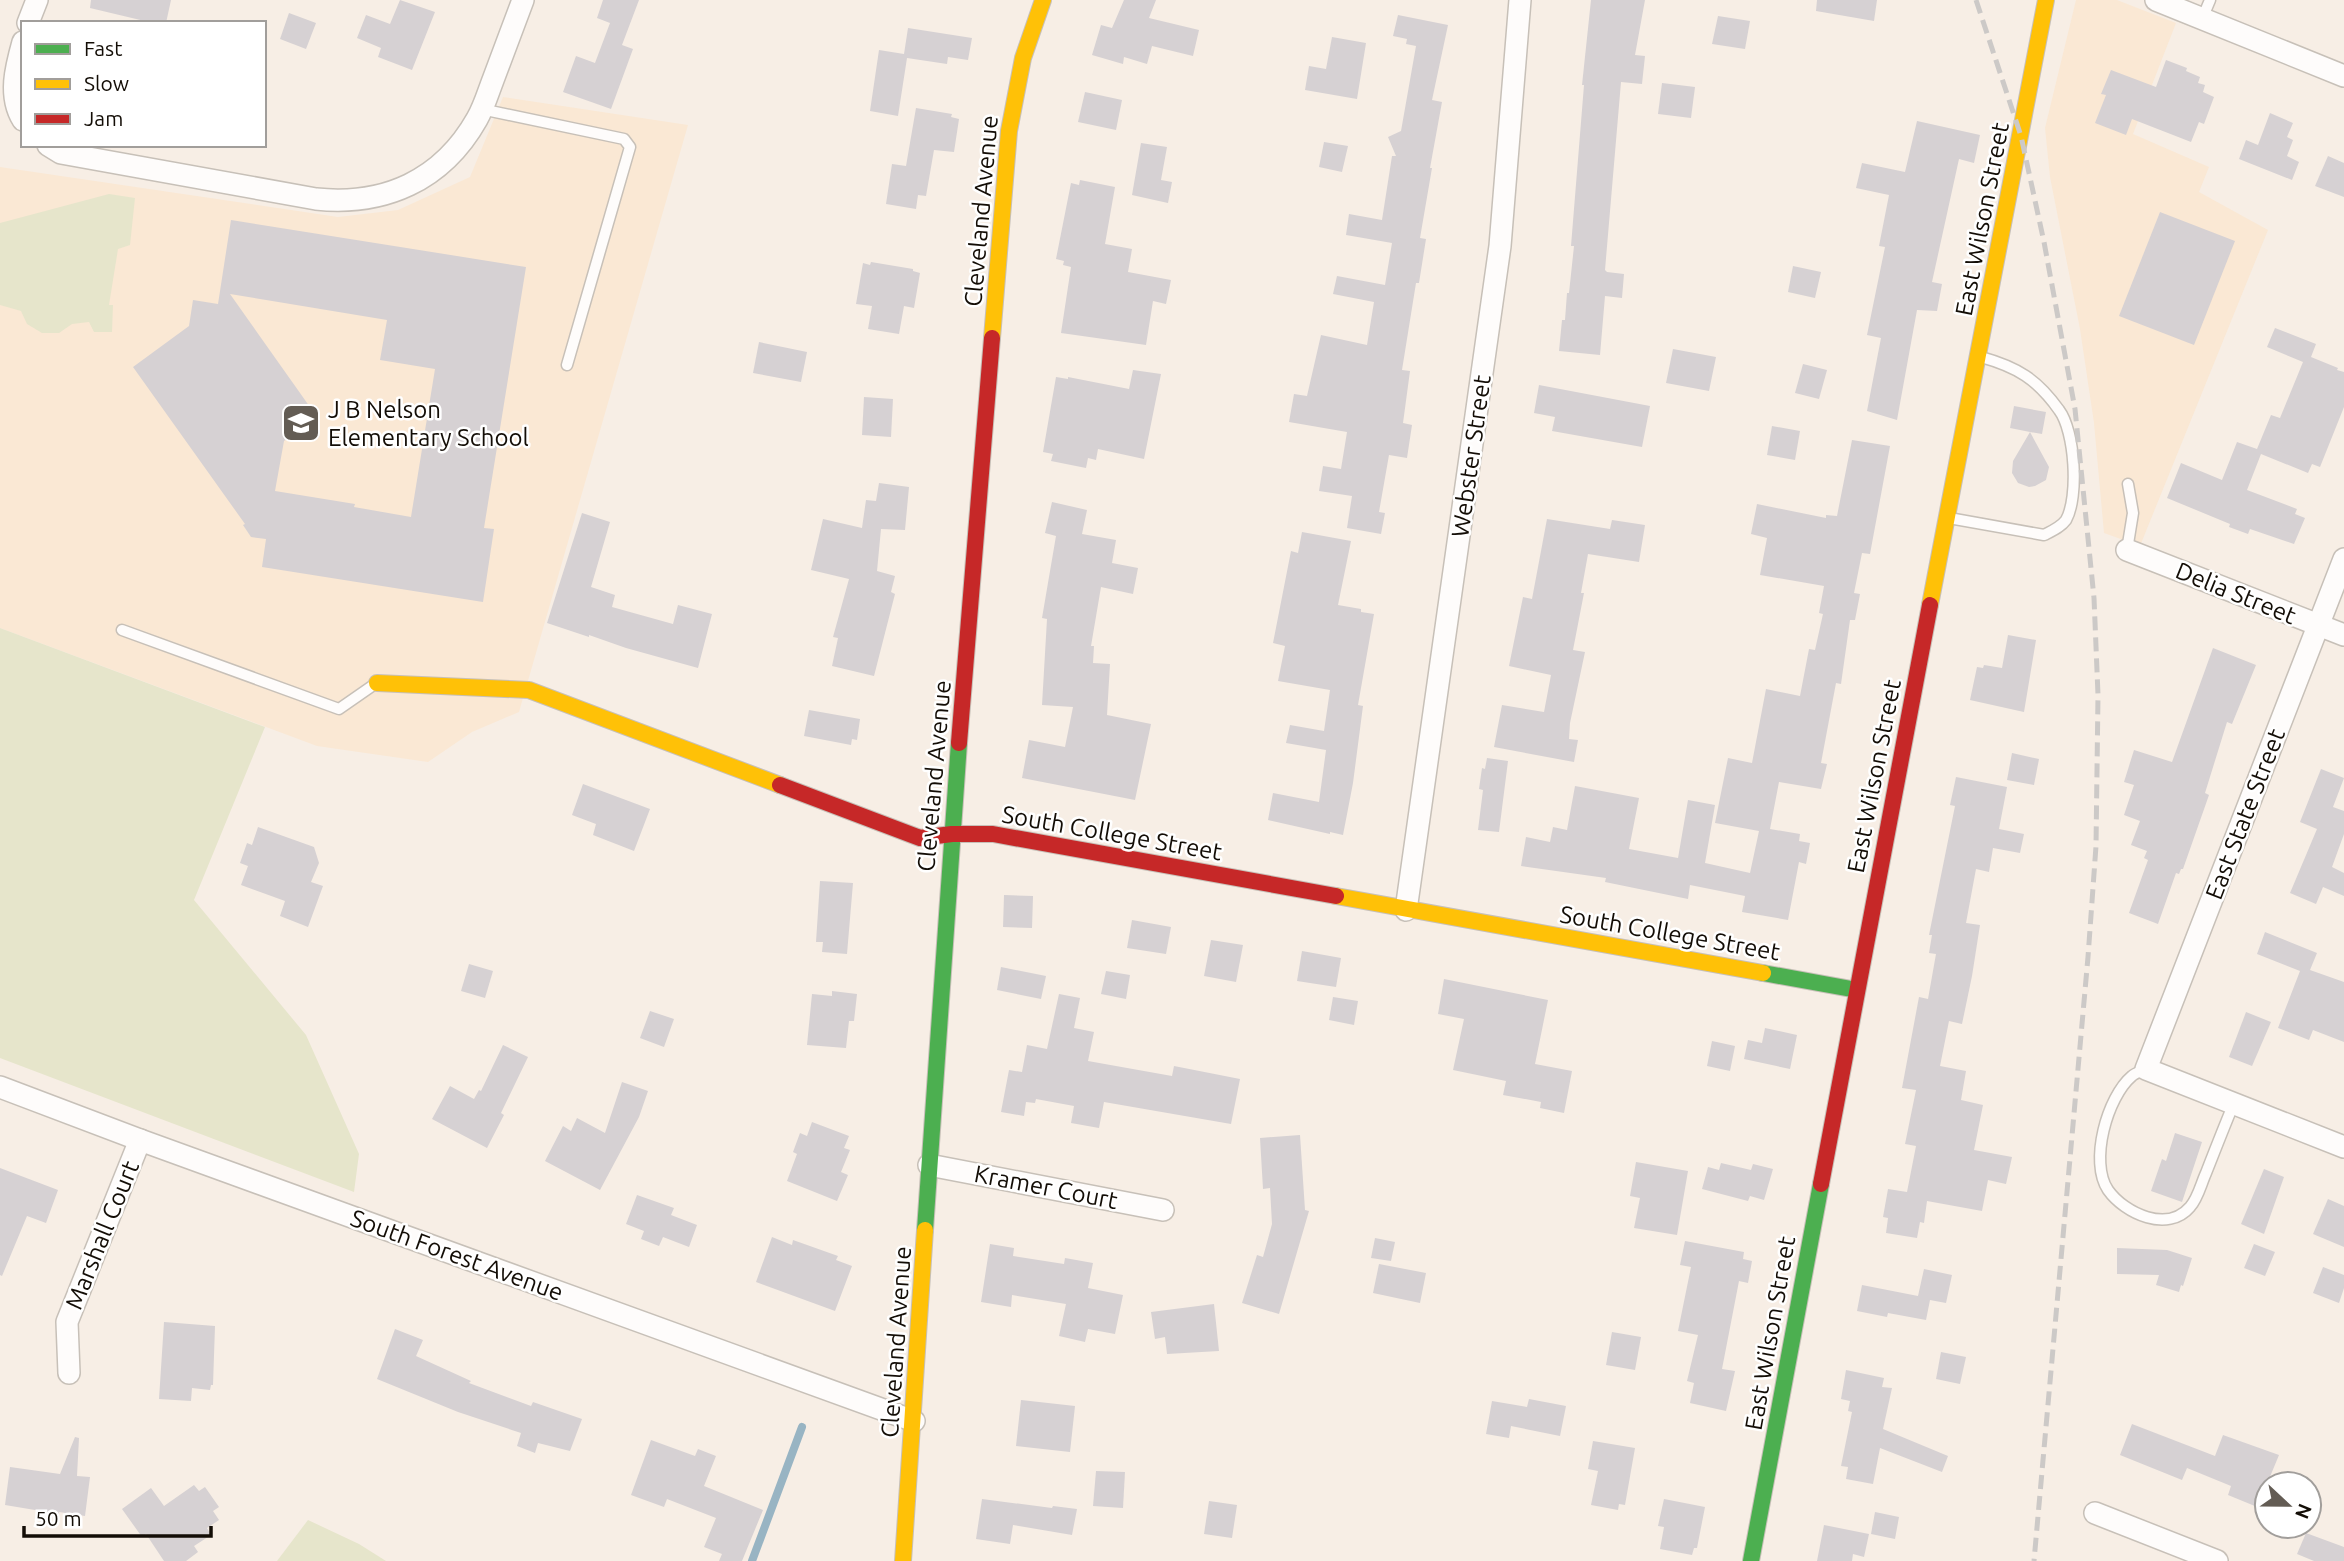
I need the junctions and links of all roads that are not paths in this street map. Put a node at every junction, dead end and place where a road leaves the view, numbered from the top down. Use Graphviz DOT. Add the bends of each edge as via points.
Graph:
graph roads {
  1 [pos="37,0"];
  2 [pos="523,0"];
  3 [pos="1043,0"];
  4 [pos="1520,0"];
  5 [pos="2046,0"];
  6 [pos="2155,0"];
  7 [pos="2206,9"];
  8 [pos="29,21"];
  9 [pos="21,49"];
  10 [pos="2343,74"];
  11 [pos="481,109"];
  12 [pos="20,116"];
  13 [pos="51,147"];
  14 [pos="1979,356"];
  15 [pos="567,365"];
  16 [pos="2128,484"];
  17 [pos="1947,517"];
  18 [pos="2127,550"];
  19 [pos="2344,559"];
  20 [pos="2318,625"];
  21 [pos="122,630"];
  22 [pos="2344,635"];
  23 [pos="377,683"];
  24 [pos="952,834"];
  25 [pos="1406,910"];
  26 [pos="1857,990"];
  27 [pos="2146,1069"];
  28 [pos="0,1087"];
  29 [pos="2234,1103"];
  30 [pos="139,1140"];
  31 [pos="2344,1147"];
  32 [pos="929,1165"];
  33 [pos="1163,1210"];
  34 [pos="69,1373"];
  35 [pos="914,1421"];
  36 [pos="2095,1513"];
  37 [pos="903,1561"];
  38 [pos="1752,1561"];
  39 [pos="2217,1561"];
  1 -- 8 [label="street"];
  2 -- 11 [label="street"];
  3 -- 24 [label="street, Cleveland Avenue" via="1023,58 1009,131"];
  4 -- 25 [label="street, Webster Street" via="1500,246"];
  5 -- 14 [label="street, East Wilson Street"];
  6 -- 7 [label="street"];
  7 -- 10 [label="street"];
  9 -- 12 [label="street" via="14,75"];
  11 -- 13 [label="street" via="454,152 428,174 398,191 344,202 61,153"];
  11 -- 15 [label="lane" via="624,139 630,147"];
  14 -- 17 [label="street, East Wilson Street"];
  14 -- 17 [label="lane" via="2011,365 2037,384 2062,412 2074,475 2071,503 2066,520 2044,535"];
  16 -- 18 [label="lane" via="2133,513"];
  17 -- 26 [label="street, East Wilson Street"];
  18 -- 20 [label="street, Delia Street"];
  19 -- 20 [label="street, East State Street"];
  20 -- 22 [label="street, Delia Street"];
  20 -- 27 [label="street, East State Street"];
  21 -- 23 [label="lane" via="339,709"];
  23 -- 24 [label="street, South College Street" via="529,690 920,838"];
  24 -- 25 [label="street, South College Street" via="993,834"];
  24 -- 32 [label="street, Cleveland Avenue"];
  25 -- 26 [label="street, South College Street"];
  26 -- 38 [label="street, East Wilson Street"];
  27 -- 29 [label="street"];
  27 -- 29 [label="lane" via="2132,1076 2112,1106 2100,1156 2108,1189 2140,1215 2177,1219 2192,1205"];
  28 -- 30 [label="street, South Forest Avenue"];
  29 -- 31 [label="street"];
  30 -- 34 [label="street, Marshall Court" via="67,1322"];
  30 -- 35 [label="street, South Forest Avenue"];
  32 -- 33 [label="street, Kramer Court"];
  32 -- 35 [label="street, Cleveland Avenue"];
  35 -- 37 [label="street, Cleveland Avenue"];
  36 -- 39 [label="street"];
}
